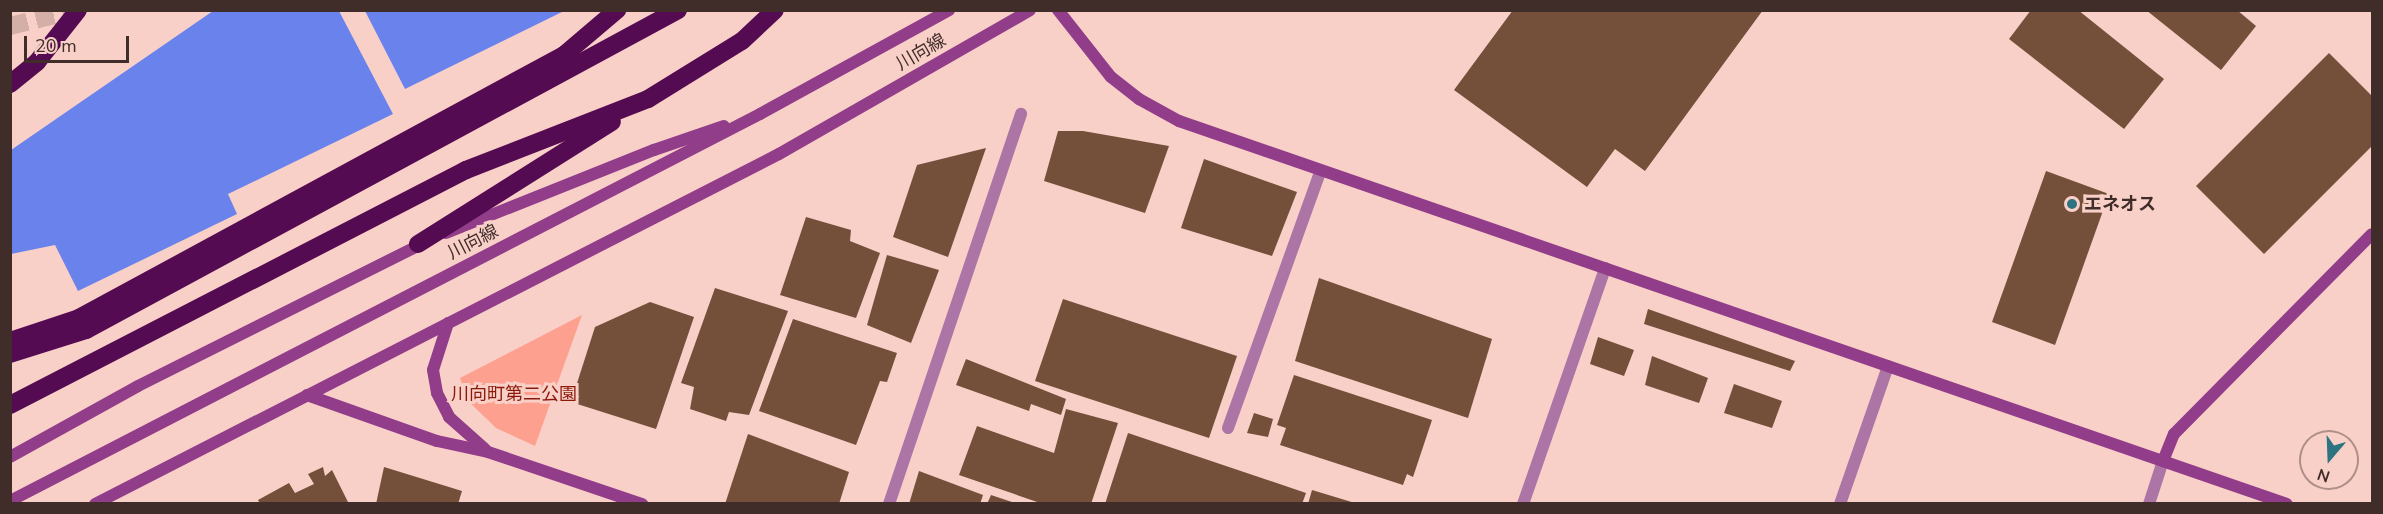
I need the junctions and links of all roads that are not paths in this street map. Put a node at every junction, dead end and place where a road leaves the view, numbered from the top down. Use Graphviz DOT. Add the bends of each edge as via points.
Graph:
graph roads {
  1 [pos="78,10"];
  2 [pos="604,10"];
  3 [pos="617,10"];
  4 [pos="678,10"];
  5 [pos="774,10"];
  6 [pos="949,10"];
  7 [pos="1030,10"];
  8 [pos="1058,10"];
  9 [pos="564,55"];
  10 [pos="10,84"];
  11 [pos="648,99"];
  12 [pos="760,114"];
  13 [pos="1021,114"];
  14 [pos="1320,172"];
  15 [pos="2373,234"];
  16 [pos="418,244"];
  17 [pos="1605,268"];
  18 [pos="448,323"];
  19 [pos="83,324"];
  20 [pos="10,332"];
  21 [pos="10,343"];
  22 [pos="10,354"];
  23 [pos="1888,366"];
  24 [pos="307,395"];
  25 [pos="10,405"];
  26 [pos="1228,428"];
  27 [pos="488,452"];
  28 [pos="10,457"];
  29 [pos="2163,461"];
  30 [pos="10,501"];
  31 [pos="95,504"];
  32 [pos="642,504"];
  33 [pos="889,504"];
  34 [pos="1522,504"];
  35 [pos="1840,504"];
  36 [pos="2149,504"];
  37 [pos="2287,504"];
  1 -- 10 [label="highway" via="37,62"];
  2 -- 9 [label="highway"];
  3 -- 9 [label="highway"];
  4 -- 19 [label="highway"];
  5 -- 11 [label="highway" via="733,47"];
  6 -- 12 [label="street, 川向線"];
  7 -- 18 [label="street, 川向線" via="779,153"];
  8 -- 14 [label="street" via="1111,77 1139,99 1179,122"];
  9 -- 19 [label="highway"];
  11 -- 16 [label="highway"];
  11 -- 25 [label="highway" via="466,170"];
  12 -- 16 [label="street" via="654,150"];
  12 -- 30 [label="street, 川向線"];
  13 -- 33 [label="street"];
  14 -- 17 [label="street"];
  14 -- 26 [label="street"];
  15 -- 29 [label="street" via="2174,434"];
  16 -- 28 [label="street" via="138,386"];
  17 -- 23 [label="street"];
  17 -- 34 [label="street"];
  18 -- 24 [label="street, 川向線"];
  18 -- 27 [label="street" via="432,370 437,393 449,417"];
  19 -- 20 [label="highway"];
  19 -- 21 [label="highway"];
  19 -- 22 [label="highway"];
  23 -- 29 [label="street"];
  23 -- 35 [label="street"];
  24 -- 27 [label="street" via="437,441"];
  24 -- 31 [label="street, 川向線"];
  27 -- 32 [label="street"];
  29 -- 36 [label="street"];
  29 -- 37 [label="street"];
}
